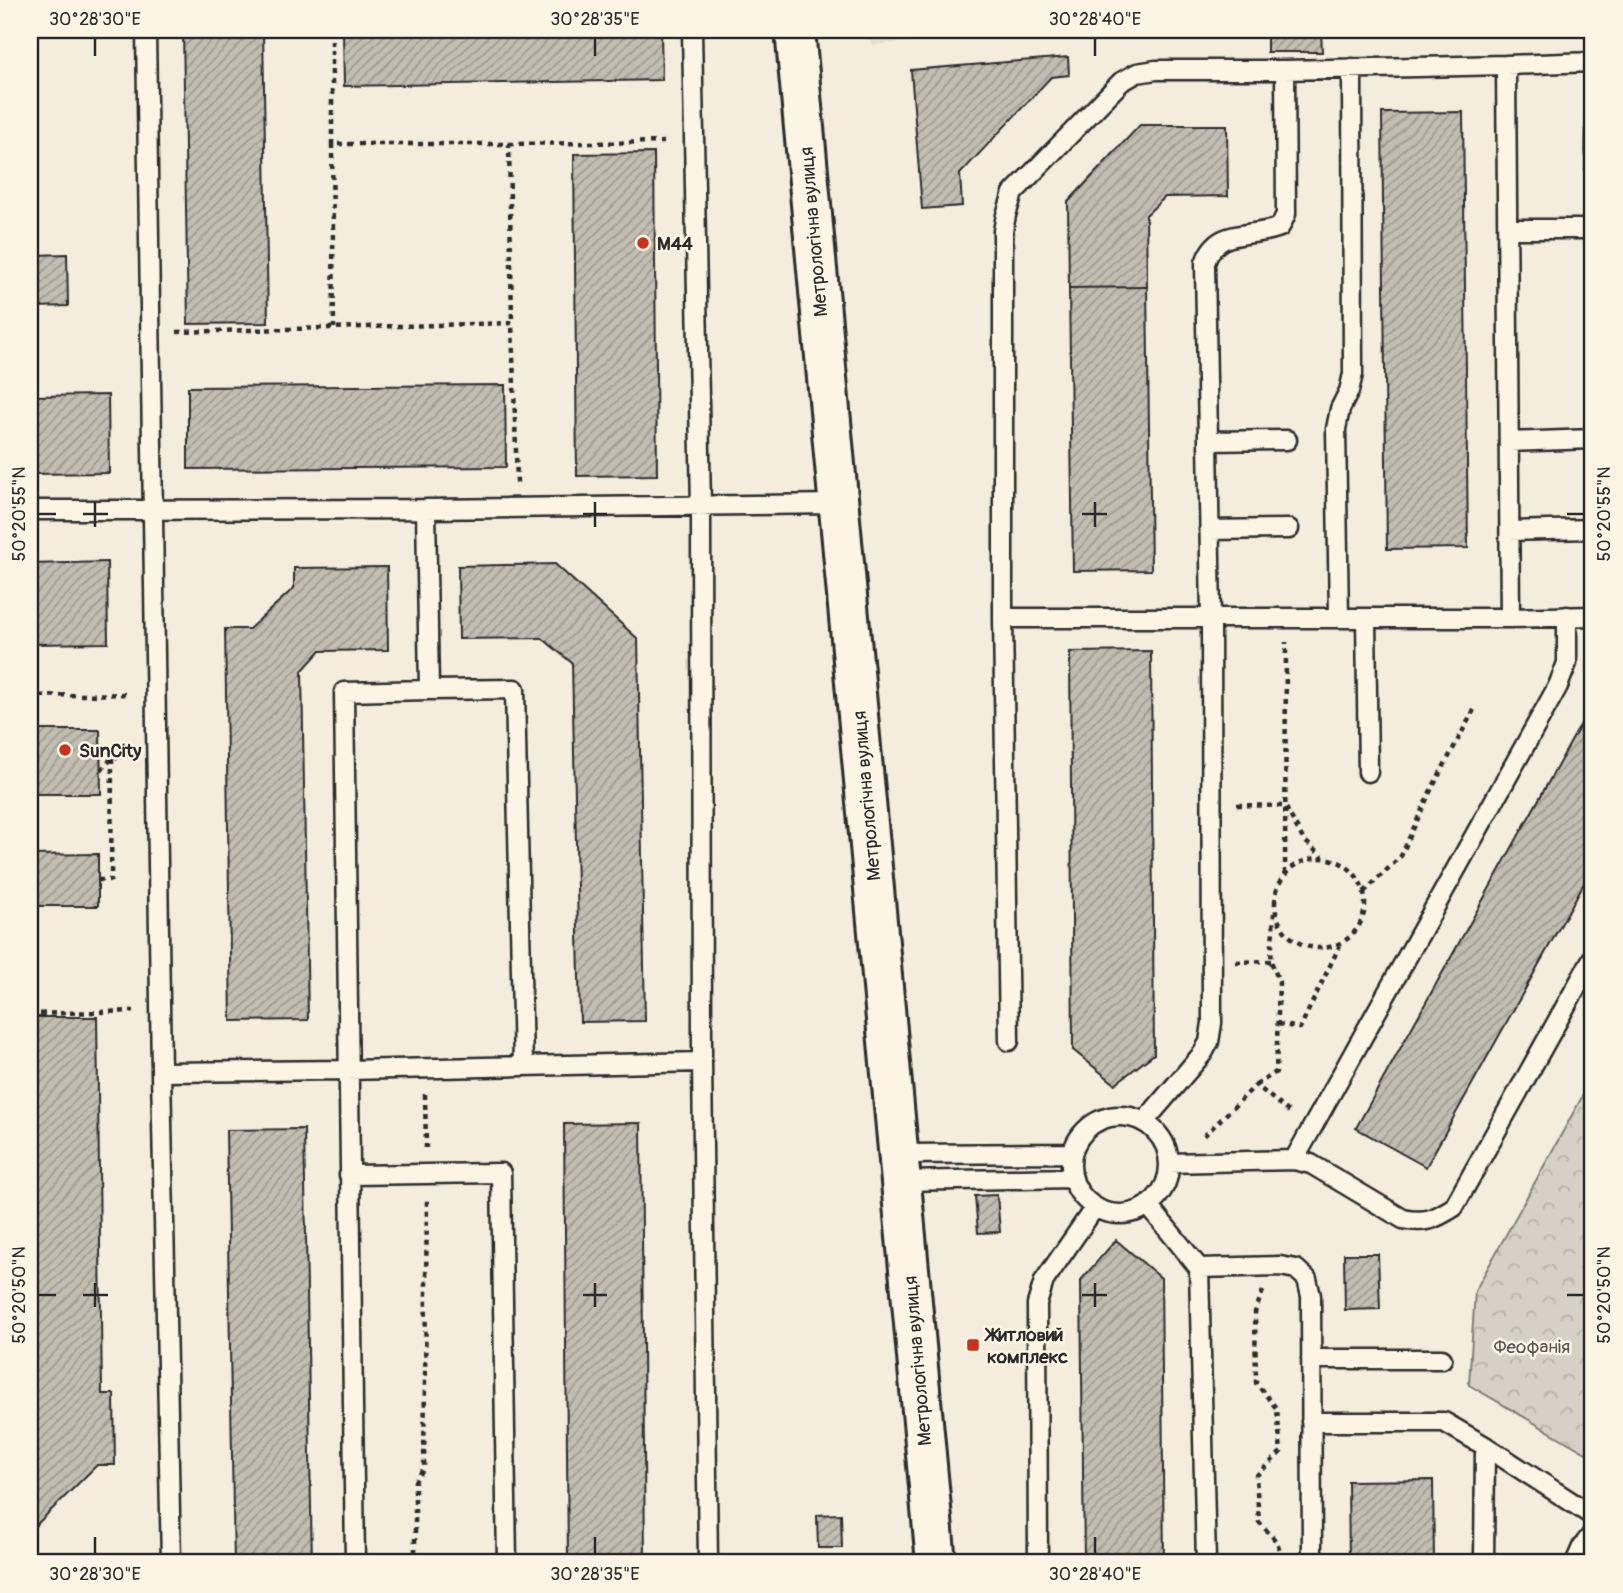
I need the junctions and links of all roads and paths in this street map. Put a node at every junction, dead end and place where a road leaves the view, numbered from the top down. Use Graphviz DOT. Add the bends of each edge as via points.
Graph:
graph roads {
  1 [pos="146,30"];
  2 [pos="332,30"];
  3 [pos="692,30"];
  4 [pos="795,30"];
  5 [pos="1593,62"];
  6 [pos="1506,65"];
  7 [pos="1352,68"];
  8 [pos="1285,70"];
  9 [pos="695,142"];
  10 [pos="332,144"];
  11 [pos="509,144"];
  12 [pos="1508,229"];
  13 [pos="1593,229"];
  14 [pos="512,323"];
  15 [pos="334,328"];
  16 [pos="151,333"];
  17 [pos="1593,439"];
  18 [pos="1287,440"];
  19 [pos="1208,441"];
  20 [pos="1509,442"];
  21 [pos="839,504"];
  22 [pos="701,507"];
  23 [pos="518,508"];
  24 [pos="426,509"];
  25 [pos="30,510"];
  26 [pos="153,510"];
  27 [pos="1289,529"];
  28 [pos="1593,529"];
  29 [pos="1209,530"];
  30 [pos="1510,531"];
  31 [pos="1593,615"];
  32 [pos="1567,616"];
  33 [pos="1003,618"];
  34 [pos="1211,618"];
  35 [pos="1339,618"];
  36 [pos="1366,618"];
  37 [pos="1510,618"];
  38 [pos="1286,641"];
  39 [pos="429,690"];
  40 [pos="156,694"];
  41 [pos="30,696"];
  42 [pos="1476,706"];
  43 [pos="157,756"];
  44 [pos="112,758"];
  45 [pos="100,770"];
  46 [pos="1368,772"];
  47 [pos="1211,804"];
  48 [pos="1285,806"];
  49 [pos="1323,858"];
  50 [pos="1285,875"];
  51 [pos="98,880"];
  52 [pos="1364,892"];
  53 [pos="1275,902"];
  54 [pos="1341,943"];
  55 [pos="1593,957"];
  56 [pos="1270,961"];
  57 [pos="1212,962"];
  58 [pos="138,1011"];
  59 [pos="30,1014"];
  60 [pos="1278,1024"];
  61 [pos="1009,1041"];
  62 [pos="702,1062"];
  63 [pos="523,1066"];
  64 [pos="424,1069"];
  65 [pos="348,1070"];
  66 [pos="161,1072"];
  67 [pos="1256,1085"];
  68 [pos="1289,1112"];
  69 [pos="1144,1122"];
  70 [pos="1201,1139"];
  71 [pos="1072,1153"];
  72 [pos="1294,1160"];
  73 [pos="1170,1163"];
  74 [pos="900,1167"];
  75 [pos="427,1174"];
  76 [pos="349,1175"];
  77 [pos="1073,1178"];
  78 [pos="1148,1205"];
  79 [pos="1095,1207"];
  80 [pos="1199,1268"];
  81 [pos="1263,1291"];
  82 [pos="1311,1359"];
  83 [pos="1443,1359"];
  84 [pos="1311,1422"];
  85 [pos="1485,1446"];
  86 [pos="1593,1516"];
  87 [pos="1593,1533"];
  88 [pos="171,1563"];
  89 [pos="355,1563"];
  90 [pos="415,1563"];
  91 [pos="507,1563"];
  92 [pos="708,1563"];
  93 [pos="936,1563"];
  94 [pos="1038,1563"];
  95 [pos="1206,1563"];
  96 [pos="1284,1563"];
  97 [pos="1311,1563"];
  98 [pos="1484,1563"];
  99 [pos="1575,1563"];
  1 -- 16 [label="lane"];
  2 -- 10 [label="path"];
  3 -- 9 [label="lane"];
  4 -- 21 [label="street, Метрологічна вулиця"];
  5 -- 6 [label="lane"];
  6 -- 7 [label="lane"];
  6 -- 12 [label="lane"];
  7 -- 8 [label="lane"];
  7 -- 35 [label="lane" via="1353,374 1336,429"];
  8 -- 19 [label="lane" via="1286,214 1280,227 1220,241 1209,250 1205,263"];
  8 -- 33 [label="lane" via="1137,73 1121,82 1013,194 1003,231"];
  9 -- 11 [label="path"];
  9 -- 22 [label="lane"];
  10 -- 11 [label="path"];
  10 -- 15 [label="path"];
  11 -- 14 [label="path"];
  12 -- 13 [label="lane"];
  12 -- 20 [label="lane"];
  14 -- 15 [label="path"];
  14 -- 23 [label="path"];
  15 -- 16 [label="path"];
  16 -- 26 [label="lane"];
  17 -- 20 [label="lane"];
  18 -- 19 [label="lane"];
  19 -- 29 [label="lane"];
  20 -- 30 [label="lane"];
  21 -- 22 [label="lane"];
  21 -- 74 [label="street, Метрологічна вулиця"];
  22 -- 23 [label="lane"];
  22 -- 62 [label="lane"];
  23 -- 24 [label="lane"];
  24 -- 26 [label="lane"];
  24 -- 39 [label="lane"];
  25 -- 26 [label="lane"];
  26 -- 40 [label="lane"];
  27 -- 29 [label="lane"];
  28 -- 30 [label="lane"];
  29 -- 34 [label="lane"];
  30 -- 37 [label="lane"];
  31 -- 32 [label="lane"];
  32 -- 37 [label="lane"];
  32 -- 72 [label="lane" via="1567,663 1558,686"];
  33 -- 34 [label="lane"];
  33 -- 61 [label="lane"];
  34 -- 35 [label="lane"];
  34 -- 47 [label="lane"];
  35 -- 36 [label="lane"];
  36 -- 37 [label="lane"];
  36 -- 46 [label="lane"];
  38 -- 48 [label="path"];
  39 -- 63 [label="lane" via="515,689"];
  39 -- 65 [label="lane" via="344,692"];
  40 -- 41 [label="path"];
  40 -- 43 [label="lane"];
  42 -- 52 [label="path" via="1401,856"];
  43 -- 44 [label="path"];
  43 -- 66 [label="lane"];
  44 -- 45 [label="path"];
  44 -- 51 [label="path" via="111,880"];
  47 -- 48 [label="path"];
  47 -- 57 [label="lane"];
  48 -- 49 [label="path" via="1303,839"];
  48 -- 50 [label="path"];
  49 -- 50 [label="path" via="1295,866"];
  49 -- 52 [label="path" via="1349,869"];
  50 -- 53 [label="path"];
  52 -- 54 [label="path" via="1362,921"];
  53 -- 54 [label="path" via="1277,917 1296,941 1326,948"];
  53 -- 56 [label="path"];
  54 -- 60 [label="path" via="1300,1028"];
  55 -- 72 [label="lane" via="1454,1207 1437,1218 1403,1219 1311,1164"];
  56 -- 57 [label="path"];
  56 -- 60 [label="path" via="1279,982"];
  57 -- 69 [label="lane" via="1209,1042"];
  58 -- 59 [label="path"];
  60 -- 67 [label="path" via="1276,1072"];
  62 -- 63 [label="lane"];
  62 -- 92 [label="lane"];
  63 -- 64 [label="lane"];
  64 -- 65 [label="lane"];
  64 -- 75 [label="path"];
  65 -- 66 [label="lane"];
  65 -- 76 [label="lane"];
  66 -- 88 [label="lane"];
  67 -- 68 [label="path"];
  67 -- 70 [label="path"];
  69 -- 71 [label="lane" via="1118,1115 1102,1119 1089,1126"];
  69 -- 73 [label="lane" via="1161,1137"];
  71 -- 74 [label="lane"];
  71 -- 77 [label="lane"];
  72 -- 73 [label="lane"];
  73 -- 78 [label="lane" via="1165,1186"];
  74 -- 77 [label="lane"];
  74 -- 93 [label="street, Метрологічна вулиця"];
  75 -- 76 [label="lane"];
  75 -- 90 [label="path" via="424,1468 415,1481"];
  75 -- 91 [label="lane" via="501,1173"];
  76 -- 89 [label="lane"];
  77 -- 79 [label="lane" via="1083,1197"];
  78 -- 79 [label="lane" via="1125,1214"];
  78 -- 80 [label="lane"];
  79 -- 94 [label="lane" via="1044,1280 1037,1304"];
  80 -- 82 [label="lane" via="1296,1269 1307,1279 1311,1296"];
  80 -- 95 [label="lane"];
  81 -- 96 [label="path" via="1255,1312 1256,1383 1277,1409 1281,1452 1256,1476 1259,1522 1277,1542"];
  82 -- 83 [label="lane"];
  82 -- 84 [label="lane"];
  84 -- 85 [label="lane" via="1444,1422"];
  84 -- 97 [label="lane"];
  85 -- 86 [label="lane"];
  85 -- 98 [label="lane"];
  87 -- 99 [label="lane"];
}
